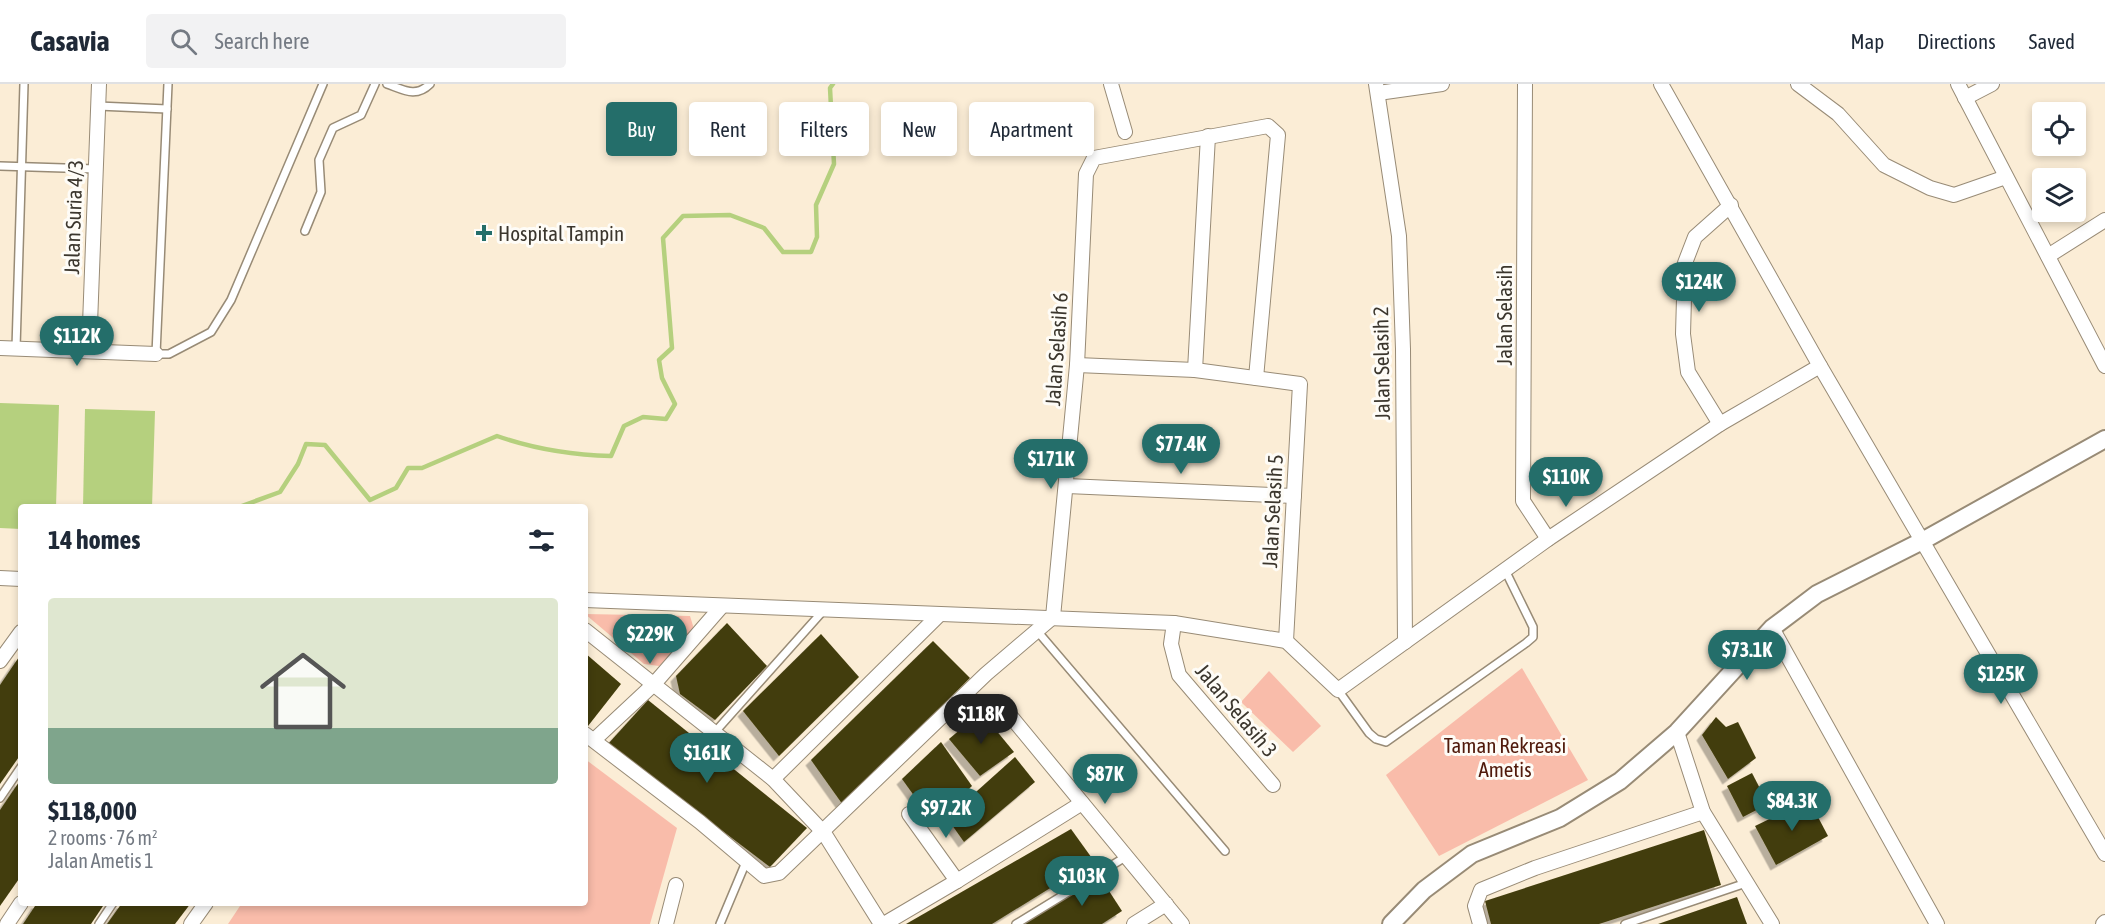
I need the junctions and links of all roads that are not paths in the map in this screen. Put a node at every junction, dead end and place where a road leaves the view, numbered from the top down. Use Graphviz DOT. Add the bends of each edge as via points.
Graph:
graph roads {
  1 [pos="24,84"];
  2 [pos="99,84"];
  3 [pos="168,84"];
  4 [pos="323,84"];
  5 [pos="375,84"];
  6 [pos="387,84"];
  7 [pos="430,84"];
  8 [pos="1111,84"];
  9 [pos="1442,84"];
  10 [pos="1525,84"];
  11 [pos="1661,84"];
  12 [pos="1798,84"];
  13 [pos="1958,84"];
  14 [pos="1992,84"];
  15 [pos="1377,89"];
  16 [pos="1965,98"];
  17 [pos="98,106"];
  18 [pos="166,109"];
  19 [pos="1125,132"];
  20 [pos="1208,136"];
  21 [pos="0,166"];
  22 [pos="22,166"];
  23 [pos="96,170"];
  24 [pos="2006,177"];
  25 [pos="1731,205"];
  26 [pos="2105,220"];
  27 [pos="304,231"];
  28 [pos="2048,256"];
  29 [pos="0,348"];
  30 [pos="16,348"];
  31 [pos="89,351"];
  32 [pos="156,354"];
  33 [pos="1077,365"];
  34 [pos="1820,366"];
  35 [pos="2105,366"];
  36 [pos="1195,370"];
  37 [pos="1256,378"];
  38 [pos="1719,424"];
  39 [pos="2105,439"];
  40 [pos="1067,486"];
  41 [pos="1294,496"];
  42 [pos="1548,538"];
  43 [pos="1924,540"];
  44 [pos="1505,570"];
  45 [pos="0,578"];
  46 [pos="18,579"];
  47 [pos="588,600"];
  48 [pos="722,606"];
  49 [pos="822,611"];
  50 [pos="938,616"];
  51 [pos="1053,617"];
  52 [pos="1174,623"];
  53 [pos="1772,628"];
  54 [pos="588,632"];
  55 [pos="1038,632"];
  56 [pos="18,636"];
  57 [pos="1286,641"];
  58 [pos="1405,642"];
  59 [pos="0,662"];
  60 [pos="654,684"];
  61 [pos="1338,690"];
  62 [pos="1003,707"];
  63 [pos="715,732"];
  64 [pos="1677,732"];
  65 [pos="590,737"];
  66 [pos="18,771"];
  67 [pos="773,779"];
  68 [pos="1274,785"];
  69 [pos="0,798"];
  70 [pos="1082,802"];
  71 [pos="1703,812"];
  72 [pos="909,814"];
  73 [pos="824,833"];
  74 [pos="1225,851"];
  75 [pos="2105,854"];
  76 [pos="1127,856"];
  77 [pos="746,861"];
  78 [pos="957,881"];
  79 [pos="1746,883"];
  80 [pos="676,885"];
  81 [pos="1166,904"];
  82 [pos="19,906"];
  83 [pos="111,906"];
  84 [pos="204,906"];
  85 [pos="7,924"];
  86 [pos="99,924"];
  87 [pos="191,924"];
  88 [pos="666,924"];
  89 [pos="720,924"];
  90 [pos="882,924"];
  91 [pos="1016,924"];
  92 [pos="1134,924"];
  93 [pos="1182,924"];
  94 [pos="1391,924"];
  95 [pos="1480,924"];
  96 [pos="1625,924"];
  97 [pos="1772,924"];
  98 [pos="1937,924"];
  1 -- 22 [label="lane"];
  2 -- 17 [label="street, Jalan Suria 4/3"];
  3 -- 18 [label="lane"];
  4 -- 32 [label="lane" via="231,300 211,332 169,354"];
  5 -- 27 [label="lane" via="361,116 333,128 319,160 321,192"];
  6 -- 7 [label="lane" via="411,93 422,92"];
  8 -- 19 [label="street"];
  9 -- 15 [label="street"];
  10 -- 42 [label="street, Jalan Selasih" via="1523,501"];
  11 -- 25 [label="street"];
  12 -- 24 [label="street" via="1838,114 1884,165 1930,188 1954,195"];
  13 -- 16 [label="street"];
  14 -- 16 [label="street"];
  15 -- 58 [label="street, Jalan Selasih 2" via="1399,236"];
  16 -- 24 [label="street"];
  17 -- 18 [label="lane"];
  17 -- 23 [label="street, Jalan Suria 4/3"];
  18 -- 32 [label="lane"];
  20 -- 33 [label="street, Jalan Selasih 6" via="1094,158 1086,174"];
  20 -- 36 [label="street"];
  20 -- 37 [label="street" via="1268,126 1278,135"];
  21 -- 22 [label="lane"];
  22 -- 23 [label="lane"];
  22 -- 30 [label="lane"];
  23 -- 31 [label="street, Jalan Suria 4/3"];
  24 -- 28 [label="street"];
  25 -- 34 [label="street"];
  25 -- 38 [label="street" via="1695,237 1685,262 1683,334 1689,372"];
  26 -- 28 [label="street"];
  28 -- 35 [label="street"];
  29 -- 30 [label="street"];
  30 -- 31 [label="street"];
  31 -- 32 [label="street"];
  33 -- 36 [label="street"];
  33 -- 40 [label="street, Jalan Selasih 6"];
  34 -- 38 [label="street"];
  34 -- 43 [label="street"];
  36 -- 37 [label="street"];
  37 -- 41 [label="street, Jalan Selasih 5" via="1300,384"];
  38 -- 42 [label="street"];
  39 -- 43 [label="street"];
  40 -- 41 [label="street"];
  40 -- 51 [label="street, Jalan Selasih 6"];
  41 -- 57 [label="street, Jalan Selasih 5"];
  42 -- 44 [label="street"];
  43 -- 53 [label="street" via="1817,594"];
  43 -- 75 [label="street"];
  44 -- 58 [label="street"];
  44 -- 61 [label="lane" via="1533,627 1533,637 1526,644 1386,742 1369,733"];
  45 -- 46 [label="street"];
  47 -- 48 [label="street"];
  48 -- 49 [label="street"];
  48 -- 60 [label="street"];
  49 -- 50 [label="street"];
  49 -- 63 [label="lane"];
  50 -- 51 [label="street"];
  50 -- 67 [label="street"];
  51 -- 52 [label="street"];
  51 -- 55 [label="street"];
  52 -- 57 [label="street"];
  52 -- 68 [label="street, Jalan Selasih 3" via="1171,644 1179,675"];
  53 -- 64 [label="street"];
  53 -- 98 [label="street"];
  54 -- 60 [label="street"];
  55 -- 73 [label="street" via="986,674"];
  55 -- 74 [label="lane"];
  56 -- 59 [label="street"];
  57 -- 61 [label="street"];
  58 -- 61 [label="street"];
  60 -- 63 [label="street"];
  60 -- 65 [label="street"];
  62 -- 70 [label="street"];
  63 -- 67 [label="street"];
  64 -- 71 [label="street"];
  64 -- 94 [label="street" via="1620,782 1560,819 1472,854 1424,890"];
  65 -- 77 [label="street"];
  66 -- 69 [label="lane"];
  67 -- 73 [label="street"];
  70 -- 76 [label="street"];
  70 -- 78 [label="street"];
  71 -- 79 [label="street"];
  71 -- 95 [label="street" via="1481,890 1475,906"];
  72 -- 78 [label="street"];
  73 -- 77 [label="street" via="779,873 764,876"];
  73 -- 90 [label="street"];
  76 -- 81 [label="street"];
  76 -- 91 [label="lane"];
  77 -- 89 [label="lane"];
  78 -- 90 [label="street"];
  79 -- 96 [label="lane"];
  79 -- 97 [label="street"];
  80 -- 88 [label="street"];
  81 -- 92 [label="street"];
  81 -- 93 [label="street"];
  82 -- 85 [label="street"];
  83 -- 86 [label="lane"];
  84 -- 87 [label="street"];
}
